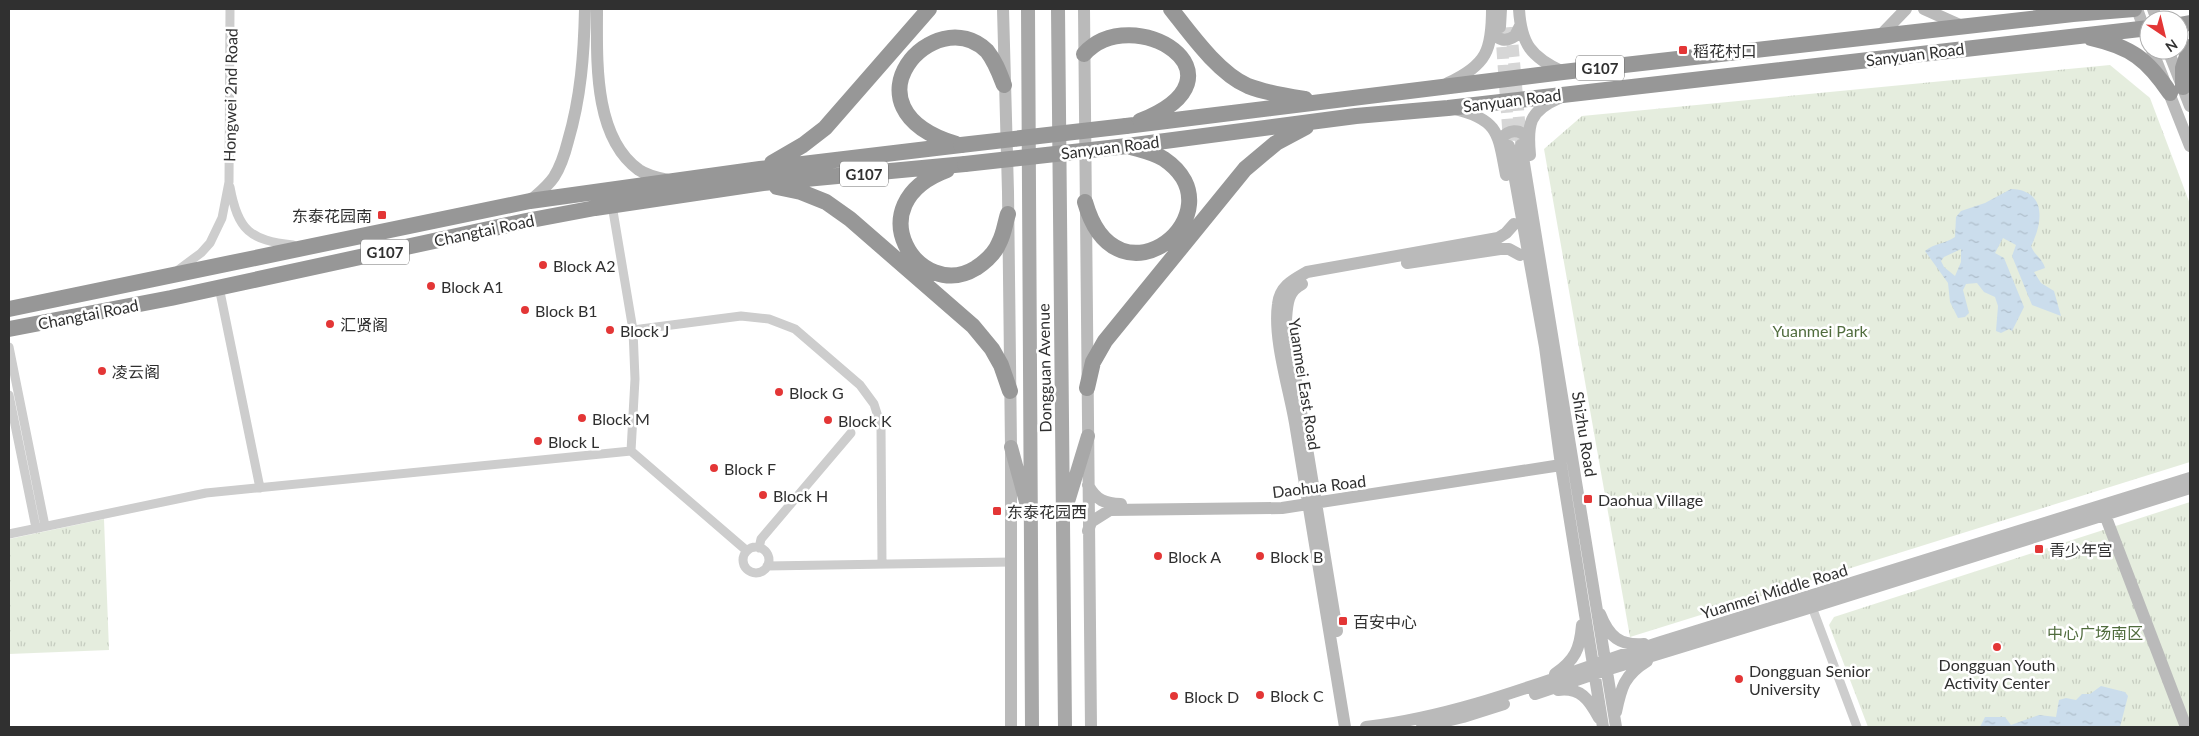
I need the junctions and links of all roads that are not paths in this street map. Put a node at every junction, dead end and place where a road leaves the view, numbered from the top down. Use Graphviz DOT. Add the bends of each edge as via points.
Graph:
graph roads {
  1 [pos="230,9"];
  2 [pos="585,9"];
  3 [pos="597,9"];
  4 [pos="930,9"];
  5 [pos="1003,9"];
  6 [pos="1028,9"];
  7 [pos="1058,9"];
  8 [pos="1084,9"];
  9 [pos="1492,9"];
  10 [pos="1500,9"];
  11 [pos="1511,9"];
  12 [pos="1519,9"];
  13 [pos="1906,9"];
  14 [pos="1924,9"];
  15 [pos="2135,9"];
  16 [pos="2078,11"];
  17 [pos="1164,13"];
  18 [pos="1109,22"];
  19 [pos="1962,26"];
  20 [pos="1506,28"];
  21 [pos="2139,30"];
  22 [pos="1880,36"];
  23 [pos="2079,36"];
  24 [pos="2190,47"];
  25 [pos="1084,54"];
  26 [pos="2158,60"];
  27 [pos="2170,60"];
  28 [pos="1563,72"];
  29 [pos="1004,85"];
  30 [pos="1438,88"];
  31 [pos="2176,90"];
  32 [pos="1567,94"];
  33 [pos="1322,102"];
  34 [pos="2190,106"];
  35 [pos="1448,108"];
  36 [pos="1321,121"];
  37 [pos="1126,126"];
  38 [pos="1515,142"];
  39 [pos="960,145"];
  40 [pos="1127,146"];
  41 [pos="2190,146"];
  42 [pos="966,164"];
  43 [pos="761,176"];
  44 [pos="671,181"];
  45 [pos="229,182"];
  46 [pos="530,201"];
  47 [pos="1085,202"];
  48 [pos="612,205"];
  49 [pos="1008,214"];
  50 [pos="1514,224"];
  51 [pos="310,248"];
  52 [pos="1520,255"];
  53 [pos="168,276"];
  54 [pos="219,287"];
  55 [pos="9,309"];
  56 [pos="9,329"];
  57 [pos="633,330"];
  58 [pos="9,347"];
  59 [pos="1551,361"];
  60 [pos="1086,388"];
  61 [pos="1010,391"];
  62 [pos="9,395"];
  63 [pos="851,433"];
  64 [pos="1088,436"];
  65 [pos="1011,447"];
  66 [pos="631,452"];
  67 [pos="1560,461"];
  68 [pos="2190,478"];
  69 [pos="1088,485"];
  70 [pos="260,488"];
  71 [pos="2190,488"];
  72 [pos="1312,501"];
  73 [pos="2103,510"];
  74 [pos="1063,520"];
  75 [pos="1032,522"];
  76 [pos="41,527"];
  77 [pos="1088,531"];
  78 [pos="9,534"];
  79 [pos="758,548"];
  80 [pos="748,551"];
  81 [pos="1011,562"];
  82 [pos="882,564"];
  83 [pos="767,566"];
  84 [pos="1589,603"];
  85 [pos="1812,607"];
  86 [pos="1661,648"];
  87 [pos="1599,667"];
  88 [pos="1544,687"];
  89 [pos="1091,711"];
  90 [pos="1615,723"];
  91 [pos="1602,726"];
  92 [pos="1011,727"];
  93 [pos="1032,727"];
  94 [pos="1065,727"];
  95 [pos="1091,727"];
  96 [pos="1099,727"];
  97 [pos="1344,727"];
  98 [pos="1353,727"];
  99 [pos="1366,727"];
  100 [pos="1422,727"];
  101 [pos="1857,727"];
  102 [pos="2186,727"];
  1 -- 45 [label="street, Hongwei 2nd Road"];
  2 -- 46 [label="street" via="584,58 572,129 555,176"];
  3 -- 44 [label="street" via="597,59 608,126 625,158 641,171"];
  4 -- 43 [label="highway" via="825,128"];
  5 -- 29 [label="street"];
  6 -- 75 [label="main road, Dongguan Avenue"];
  7 -- 74 [label="main road, Dongguan Avenue"];
  8 -- 25 [label="street"];
  9 -- 20 [label="street"];
  10 -- 20 [label="street"];
  11 -- 20 [label="street"];
  12 -- 20 [label="street"];
  13 -- 22 [label="street"];
  14 -- 19 [label="street"];
  15 -- 16 [label="highway, Sanyuan Road / G107"];
  16 -- 19 [label="highway, Sanyuan Road / G107"];
  17 -- 33 [label="highway" via="1225,70 1247,86"];
  17 -- 37 [label="highway" via="1185,47 1189,61 1188,76 1171,102"];
  18 -- 25 [label="highway" via="1092,37"];
  19 -- 22 [label="highway, Sanyuan Road / G107"];
  20 -- 28 [label="street" via="1525,41 1544,63"];
  20 -- 30 [label="street" via="1478,65 1466,75"];
  21 -- 23 [label="highway, Sanyuan Road / G107"];
  22 -- 28 [label="highway, Sanyuan Road / G107"];
  23 -- 31 [label="highway" via="2132,51"];
  23 -- 32 [label="highway, Sanyuan Road / G107"];
  24 -- 31 [label="highway"];
  25 -- 47 [label="street"];
  26 -- 31 [label="street"];
  27 -- 31 [label="street"];
  28 -- 30 [label="highway, Sanyuan Road / G107"];
  29 -- 39 [label="highway" via="996,63 970,38 946,34 914,50 901,72 899,85 906,112 927,132"];
  29 -- 49 [label="street"];
  30 -- 33 [label="highway, Sanyuan Road / G107"];
  31 -- 34 [label="street"];
  31 -- 41 [label="street"];
  32 -- 35 [label="highway, Sanyuan Road / G107"];
  32 -- 38 [label="street" via="1534,114"];
  33 -- 37 [label="highway, Sanyuan Road / G107"];
  35 -- 36 [label="highway, Sanyuan Road / G107"];
  35 -- 38 [label="street" via="1482,118 1494,130"];
  36 -- 40 [label="highway, Sanyuan Road / G107"];
  36 -- 60 [label="highway" via="1276,143 1245,169 1104,341 1093,362"];
  37 -- 39 [label="highway, Sanyuan Road / G107, bridge"];
  38 -- 50 [label="street"];
  38 -- 59 [label="street, Shizhu Road"];
  39 -- 43 [label="highway, Changtai Road / G107"];
  40 -- 42 [label="highway, Sanyuan Road / G107, bridge"];
  40 -- 47 [label="highway" via="1162,158 1175,168 1184,182 1189,208 1178,233 1153,250 1124,252 1114,248 1096,231"];
  42 -- 43 [label="highway, Changtai Road / G107"];
  42 -- 49 [label="highway" via="925,180 902,209 900,230 912,255 934,271 948,275 967,274 985,263 999,244"];
  43 -- 44 [label="highway, Changtai Road / G107"];
  43 -- 48 [label="highway, Changtai Road / G107"];
  43 -- 61 [label="highway" via="826,202 850,219 973,326 992,349"];
  44 -- 46 [label="highway, Changtai Road / G107"];
  45 -- 51 [label="street" via="238,218 249,232 258,239"];
  45 -- 53 [label="street" via="222,218 210,243"];
  46 -- 51 [label="highway, Changtai Road / G107"];
  47 -- 60 [label="street"];
  48 -- 54 [label="highway, Changtai Road / G107"];
  48 -- 57 [label="street"];
  49 -- 61 [label="street"];
  50 -- 52 [label="street"];
  50 -- 72 [label="street, Yuanmei East Road" via="1498,238 1307,272 1283,289 1276,323"];
  51 -- 53 [label="highway, Changtai Road / G107"];
  52 -- 59 [label="street" via="1537,348"];
  52 -- 72 [label="street, Yuanmei East Road" via="1509,249 1500,249 1400,264 1310,280 1291,293 1286,320"];
  53 -- 55 [label="highway, Changtai Road / G107"];
  54 -- 56 [label="highway, Changtai Road / G107"];
  54 -- 70 [label="street"];
  57 -- 66 [label="street" via="635,387"];
  57 -- 82 [label="street" via="741,316 769,318 795,329 860,385 874,404 881,426"];
  58 -- 76 [label="street"];
  59 -- 67 [label="street, Shizhu Road"];
  59 -- 84 [label="street, Shizhu Road"];
  60 -- 64 [label="street"];
  61 -- 65 [label="street"];
  62 -- 76 [label="street"];
  63 -- 79 [label="street" via="761,539"];
  64 -- 69 [label="street"];
  64 -- 74 [label="main road"];
  65 -- 75 [label="main road"];
  65 -- 81 [label="street"];
  66 -- 70 [label="street"];
  66 -- 80 [label="street"];
  67 -- 72 [label="street, Daohua Road"];
  67 -- 84 [label="street, Shizhu Road"];
  68 -- 73 [label="street, Yuanmei Middle Road"];
  69 -- 72 [label="street, Daohua Road" via="1098,499 1108,504"];
  69 -- 77 [label="street"];
  70 -- 76 [label="street" via="206,493"];
  71 -- 73 [label="street, Yuanmei Middle Road"];
  72 -- 77 [label="street, Daohua Road" via="1273,508 1110,510 1098,516"];
  72 -- 97 [label="street, Yuanmei East Road"];
  72 -- 98 [label="street, Yuanmei East Road"];
  73 -- 85 [label="street, Yuanmei Middle Road"];
  73 -- 86 [label="street, Yuanmei Middle Road"];
  73 -- 102 [label="street"];
  74 -- 94 [label="main road, Dongguan Avenue"];
  75 -- 93 [label="main road, Dongguan Avenue"];
  76 -- 78 [label="street"];
  77 -- 89 [label="street"];
  79 -- 80 [label="street"];
  79 -- 83 [label="street" via="767,555"];
  80 -- 83 [label="street" via="744,557 746,568 757,573"];
  81 -- 82 [label="street"];
  81 -- 92 [label="street"];
  82 -- 83 [label="street"];
  84 -- 86 [label="street" via="1615,639 1629,645"];
  84 -- 87 [label="street, Shizhu Road"];
  84 -- 88 [label="street" via="1579,648 1570,662"];
  85 -- 86 [label="street, Yuanmei Middle Road"];
  85 -- 101 [label="street"];
  86 -- 87 [label="street, Yuanmei Middle Road"];
  86 -- 90 [label="street" via="1625,680"];
  87 -- 88 [label="street, Yuanmei Middle Road"];
  87 -- 90 [label="street, Shizhu Road"];
  87 -- 91 [label="street, Shizhu Road"];
  88 -- 91 [label="street" via="1577,691 1594,708"];
  88 -- 99 [label="street, Yuanmei Middle Road"];
  88 -- 100 [label="street, Yuanmei Middle Road" via="1463,718"];
  89 -- 95 [label="street"];
  89 -- 96 [label="street"];
}
